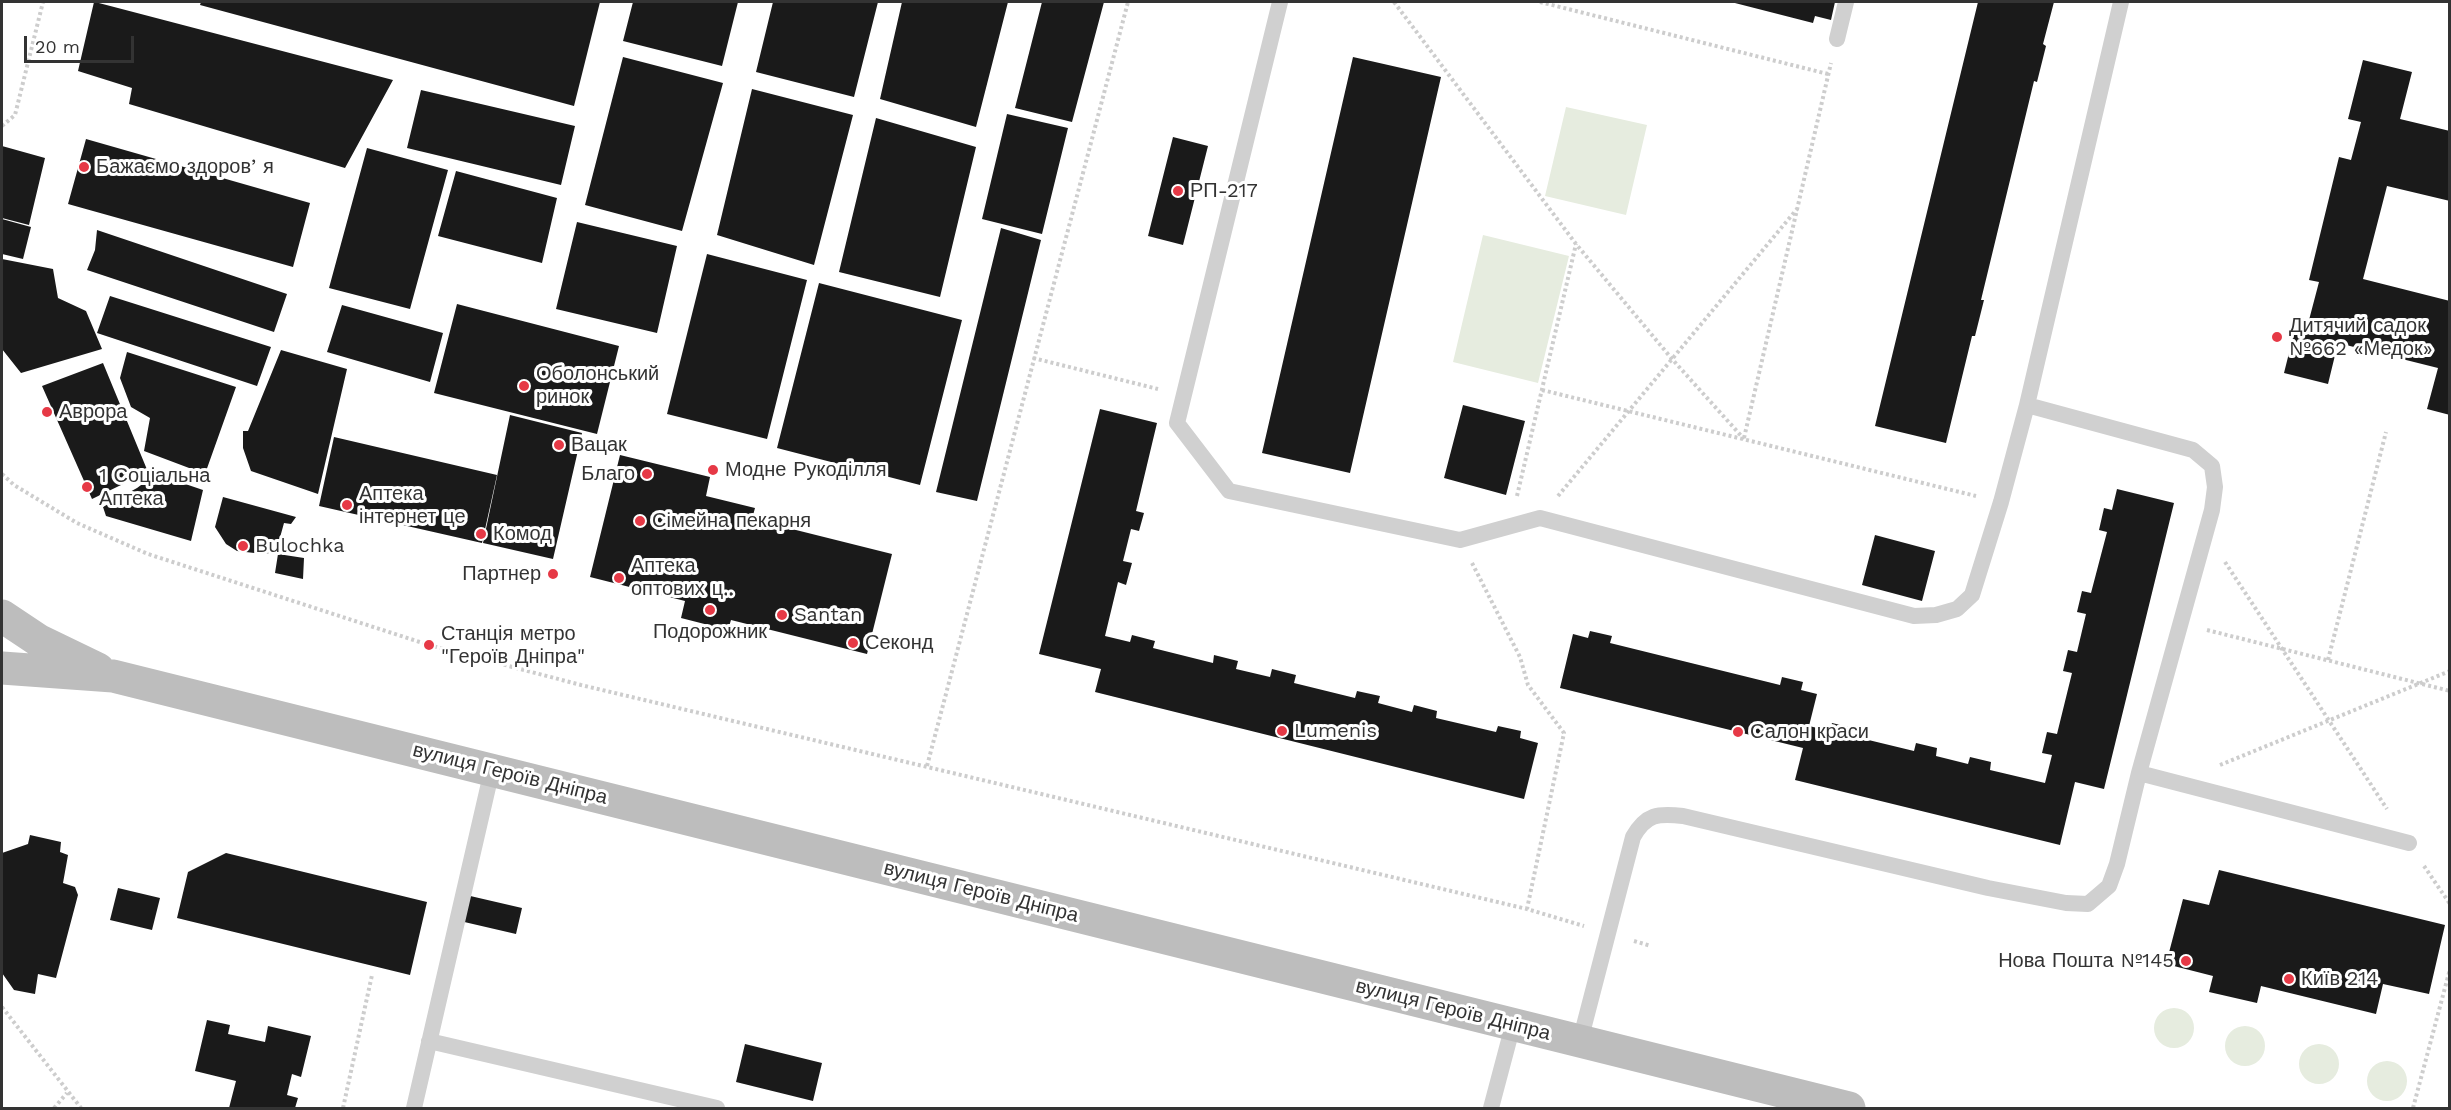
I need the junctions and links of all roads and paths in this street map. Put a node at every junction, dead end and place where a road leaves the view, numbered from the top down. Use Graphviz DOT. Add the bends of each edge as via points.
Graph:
graph roads {
  1 [pos="43,2"];
  2 [pos="1128,2"];
  3 [pos="1280,2"];
  4 [pos="1394,2"];
  5 [pos="1540,2"];
  6 [pos="1846,2"];
  7 [pos="2121,2"];
  8 [pos="1837,39"];
  9 [pos="1828,74"];
  10 [pos="2,126"];
  11 [pos="1798,208"];
  12 [pos="1576,244"];
  13 [pos="1033,358"];
  14 [pos="1672,359"];
  15 [pos="1542,390"];
  16 [pos="1184,395"];
  17 [pos="2027,405"];
  18 [pos="1629,411"];
  19 [pos="2386,432"];
  20 [pos="1744,439"];
  21 [pos="2,474"];
  22 [pos="2001,502"];
  23 [pos="1540,518"];
  24 [pos="1510,526"];
  25 [pos="2206,531"];
  26 [pos="1460,540"];
  27 [pos="2,616"];
  28 [pos="2181,623"];
  29 [pos="2280,648"];
  30 [pos="2328,660"];
  31 [pos="2,668"];
  32 [pos="2450,672"];
  33 [pos="113,676"];
  34 [pos="2420,683"];
  35 [pos="2450,691"];
  36 [pos="2330,721"];
  37 [pos="927,766"];
  38 [pos="492,770"];
  39 [pos="2139,773"];
  40 [pos="2177,782"];
  41 [pos="2409,843"];
  42 [pos="2450,904"];
  43 [pos="1527,909"];
  44 [pos="1608,933"];
  45 [pos="1651,945"];
  46 [pos="2450,969"];
  47 [pos="372,975"];
  48 [pos="2,1007"];
  49 [pos="1513,1024"];
  50 [pos="429,1041"];
  51 [pos="1580,1041"];
  52 [pos="67,1093"];
  53 [pos="54,1108"];
  54 [pos="81,1108"];
  55 [pos="343,1108"];
  56 [pos="414,1108"];
  57 [pos="717,1108"];
  58 [pos="1491,1108"];
  59 [pos="1849,1108"];
  60 [pos="2413,1108"];
  1 -- 10 [label="path" via="15,115"];
  2 -- 13 [label="path"];
  3 -- 16 [label="lane"];
  4 -- 12 [label="path"];
  5 -- 9 [label="path"];
  6 -- 8 [label="lane"];
  7 -- 17 [label="lane"];
  8 -- 9 [label="path"];
  9 -- 11 [label="path"];
  11 -- 14 [label="path"];
  11 -- 20 [label="path"];
  12 -- 14 [label="path"];
  12 -- 15 [label="path"];
  13 -- 16 [label="path"];
  13 -- 37 [label="path"];
  14 -- 18 [label="path"];
  14 -- 20 [label="path"];
  15 -- 18 [label="path"];
  15 -- 24 [label="path"];
  16 -- 26 [label="lane" via="1177,423 1229,491"];
  17 -- 22 [label="lane"];
  17 -- 25 [label="lane" via="2193,450 2212,466 2215,487"];
  18 -- 20 [label="path"];
  18 -- 23 [label="path"];
  19 -- 30 [label="path"];
  20 -- 22 [label="path"];
  21 -- 37 [label="path" via="77,523 147,554 429,645 580,685"];
  22 -- 23 [label="lane" via="1972,595 1957,609 1914,616"];
  23 -- 24 [label="lane"];
  24 -- 26 [label="lane"];
  25 -- 28 [label="lane"];
  25 -- 29 [label="path"];
  26 -- 43 [label="path" via="1520,657 1528,685 1564,733"];
  27 -- 33 [label="main road, вулиця Героїв Дніпра" via="38,640"];
  28 -- 29 [label="path"];
  28 -- 39 [label="lane"];
  29 -- 30 [label="path"];
  29 -- 36 [label="path"];
  30 -- 34 [label="path"];
  31 -- 33 [label="main road, вулиця Героїв Дніпра"];
  32 -- 34 [label="path"];
  33 -- 38 [label="main road, вулиця Героїв Дніпра"];
  34 -- 35 [label="path"];
  34 -- 36 [label="path"];
  36 -- 40 [label="path"];
  36 -- 41 [label="path"];
  37 -- 43 [label="path"];
  38 -- 49 [label="main road, вулиця Героїв Дніпра"];
  38 -- 50 [label="lane"];
  39 -- 40 [label="lane"];
  39 -- 44 [label="lane" via="2109,886 2088,904 1988,888 1662,814 1642,823 1634,837"];
  40 -- 41 [label="lane"];
  41 -- 42 [label="path"];
  43 -- 44 [label="path"];
  44 -- 45 [label="path"];
  44 -- 51 [label="lane"];
  46 -- 60 [label="path"];
  47 -- 55 [label="path"];
  48 -- 52 [label="path"];
  49 -- 51 [label="main road, вулиця Героїв Дніпра"];
  49 -- 58 [label="lane"];
  50 -- 56 [label="lane"];
  50 -- 57 [label="lane"];
  51 -- 59 [label="main road, вулиця Героїв Дніпра"];
  52 -- 53 [label="path"];
  52 -- 54 [label="path"];
}
